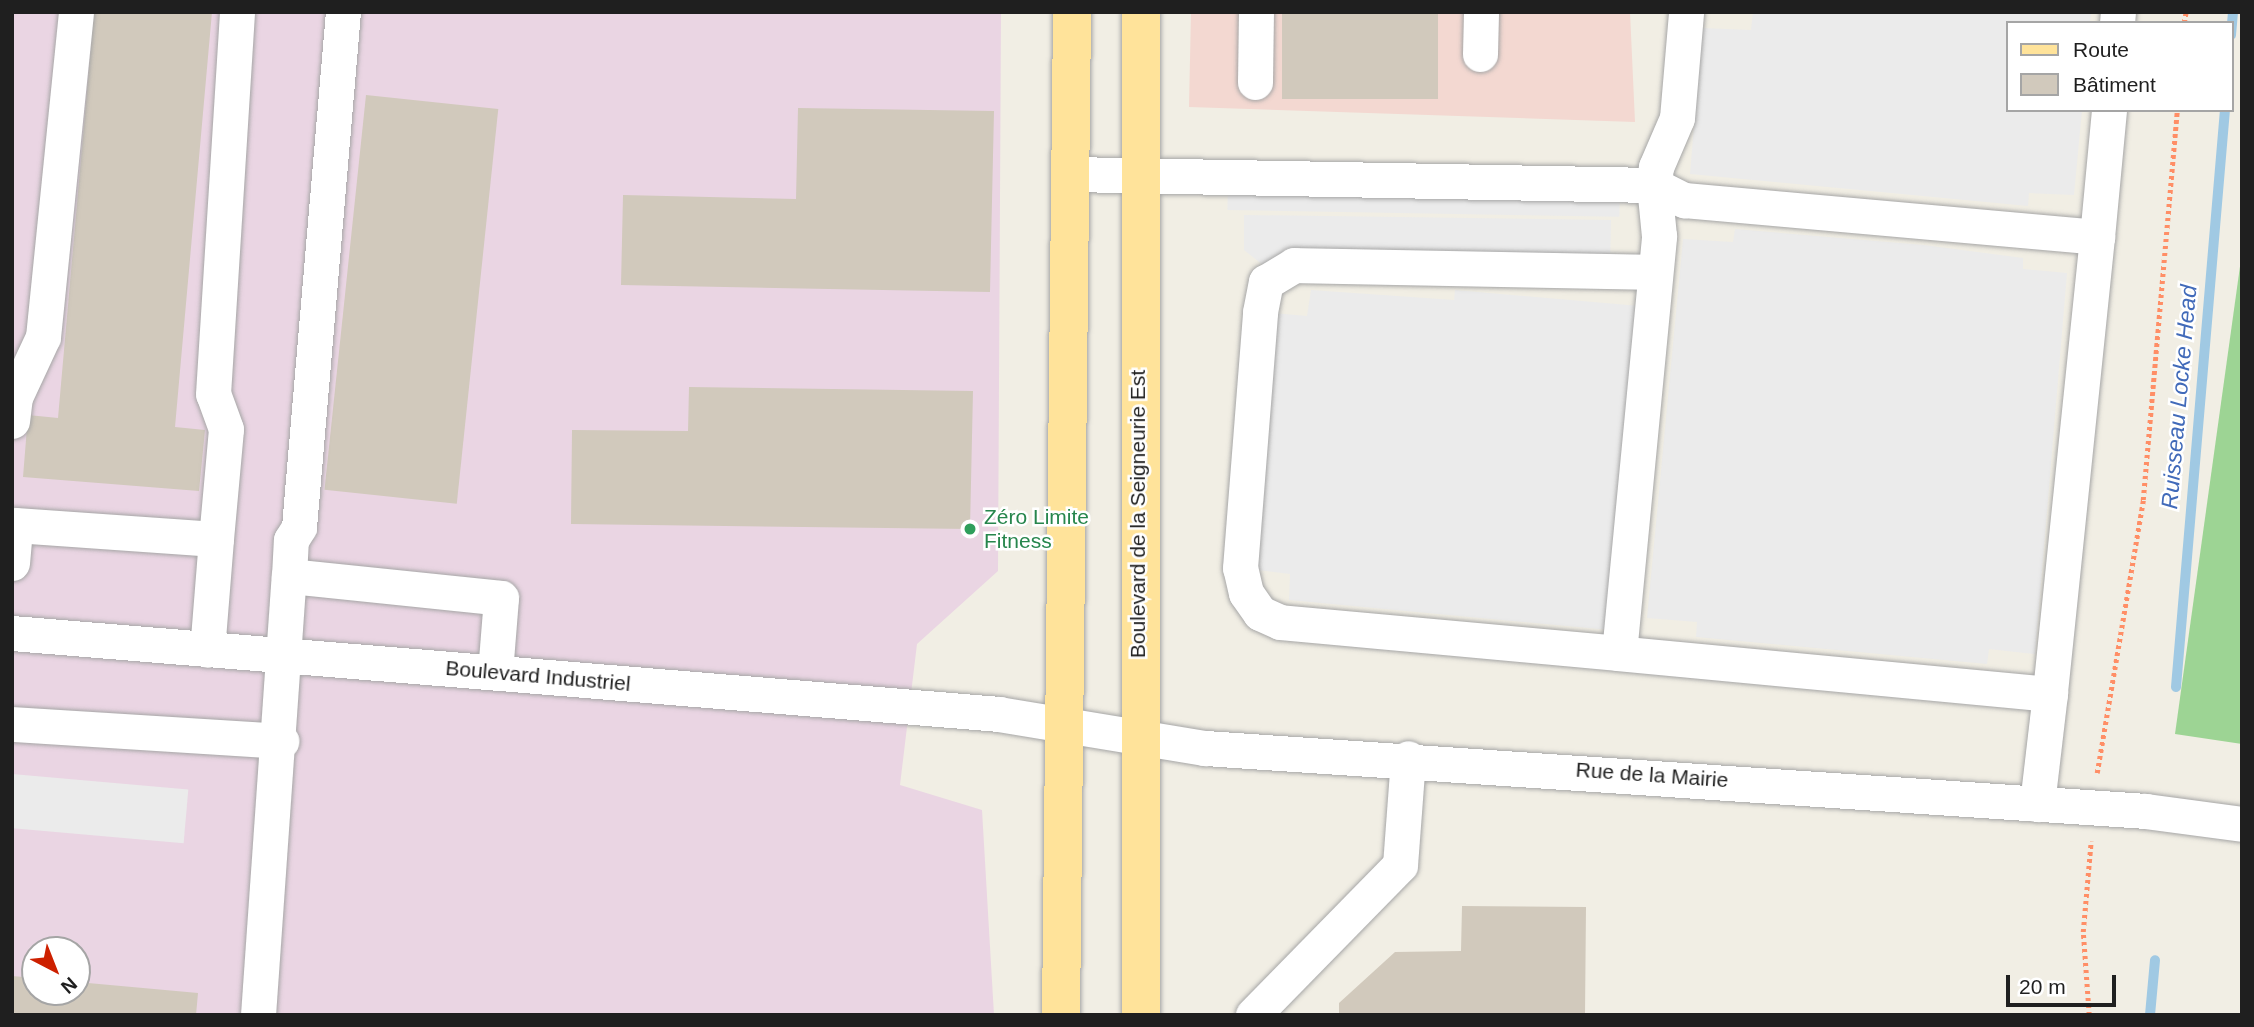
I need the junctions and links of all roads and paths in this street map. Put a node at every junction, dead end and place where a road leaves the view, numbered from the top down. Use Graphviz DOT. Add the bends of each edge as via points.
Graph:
graph roads {
  1 [pos="76,12"];
  2 [pos="237,12"];
  3 [pos="343,12"];
  4 [pos="1072,12"];
  5 [pos="1141,12"];
  6 [pos="1256,12"];
  7 [pos="1481,12"];
  8 [pos="1686,12"];
  9 [pos="1480,54"];
  10 [pos="1255,82"];
  11 [pos="2109,112"];
  12 [pos="2177,112"];
  13 [pos="1070,174"];
  14 [pos="1139,176"];
  15 [pos="1654,184"];
  16 [pos="2097,237"];
  17 [pos="1655,272"];
  18 [pos="12,421"];
  19 [pos="14,519"];
  20 [pos="216,539"];
  21 [pos="12,563"];
  22 [pos="289,576"];
  23 [pos="12,633"];
  24 [pos="207,650"];
  25 [pos="1619,653"];
  26 [pos="288,657"];
  27 [pos="495,672"];
  28 [pos="2050,694"];
  29 [pos="12,724"];
  30 [pos="1063,725"];
  31 [pos="1142,739"];
  32 [pos="281,741"];
  33 [pos="1408,758"];
  34 [pos="2099,759"];
  35 [pos="2037,804"];
  36 [pos="2242,824"];
  37 [pos="2091,844"];
  38 [pos="258,1015"];
  39 [pos="1061,1015"];
  40 [pos="1141,1015"];
  41 [pos="1253,1015"];
  42 [pos="2089,1015"];
  1 -- 18 [label="street" via="43,337 15,397"];
  2 -- 20 [label="street" via="212,394 226,429"];
  3 -- 22 [label="street" via="299,527 291,540"];
  4 -- 13 [label="main road"];
  5 -- 14 [label="main road, Boulevard de la Seigneurie Est"];
  6 -- 10 [label="street"];
  7 -- 9 [label="street"];
  8 -- 15 [label="street" via="1677,118 1658,158"];
  11 -- 16 [label="street"];
  12 -- 34 [label="path" via="2143,500"];
  13 -- 14 [label="street"];
  13 -- 30 [label="main road"];
  14 -- 15 [label="street"];
  14 -- 31 [label="main road, Boulevard de la Seigneurie Est"];
  15 -- 16 [label="street" via="1684,200"];
  15 -- 17 [label="street"];
  16 -- 28 [label="street"];
  17 -- 25 [label="street"];
  17 -- 25 [label="street" via="1294,265 1266,282 1260,312 1240,568 1245,593 1260,614 1280,622"];
  19 -- 20 [label="street"];
  19 -- 21 [label="street"];
  20 -- 24 [label="street"];
  22 -- 26 [label="street"];
  22 -- 27 [label="street" via="501,598"];
  23 -- 24 [label="street, Boulevard Industriel"];
  24 -- 26 [label="street, Boulevard Industriel"];
  25 -- 28 [label="street"];
  26 -- 27 [label="street, Boulevard Industriel"];
  26 -- 32 [label="street"];
  27 -- 30 [label="street, Boulevard Industriel" via="999,714"];
  28 -- 35 [label="street"];
  29 -- 32 [label="street"];
  30 -- 31 [label="street, Rue de la Mairie"];
  30 -- 39 [label="main road"];
  31 -- 33 [label="street, Rue de la Mairie"];
  31 -- 40 [label="main road, Boulevard de la Seigneurie Est"];
  32 -- 38 [label="street"];
  33 -- 35 [label="street, Rue de la Mairie"];
  33 -- 41 [label="street" via="1400,865"];
  35 -- 36 [label="street, Rue de la Mairie"];
  37 -- 42 [label="path" via="2083,932"];
}
